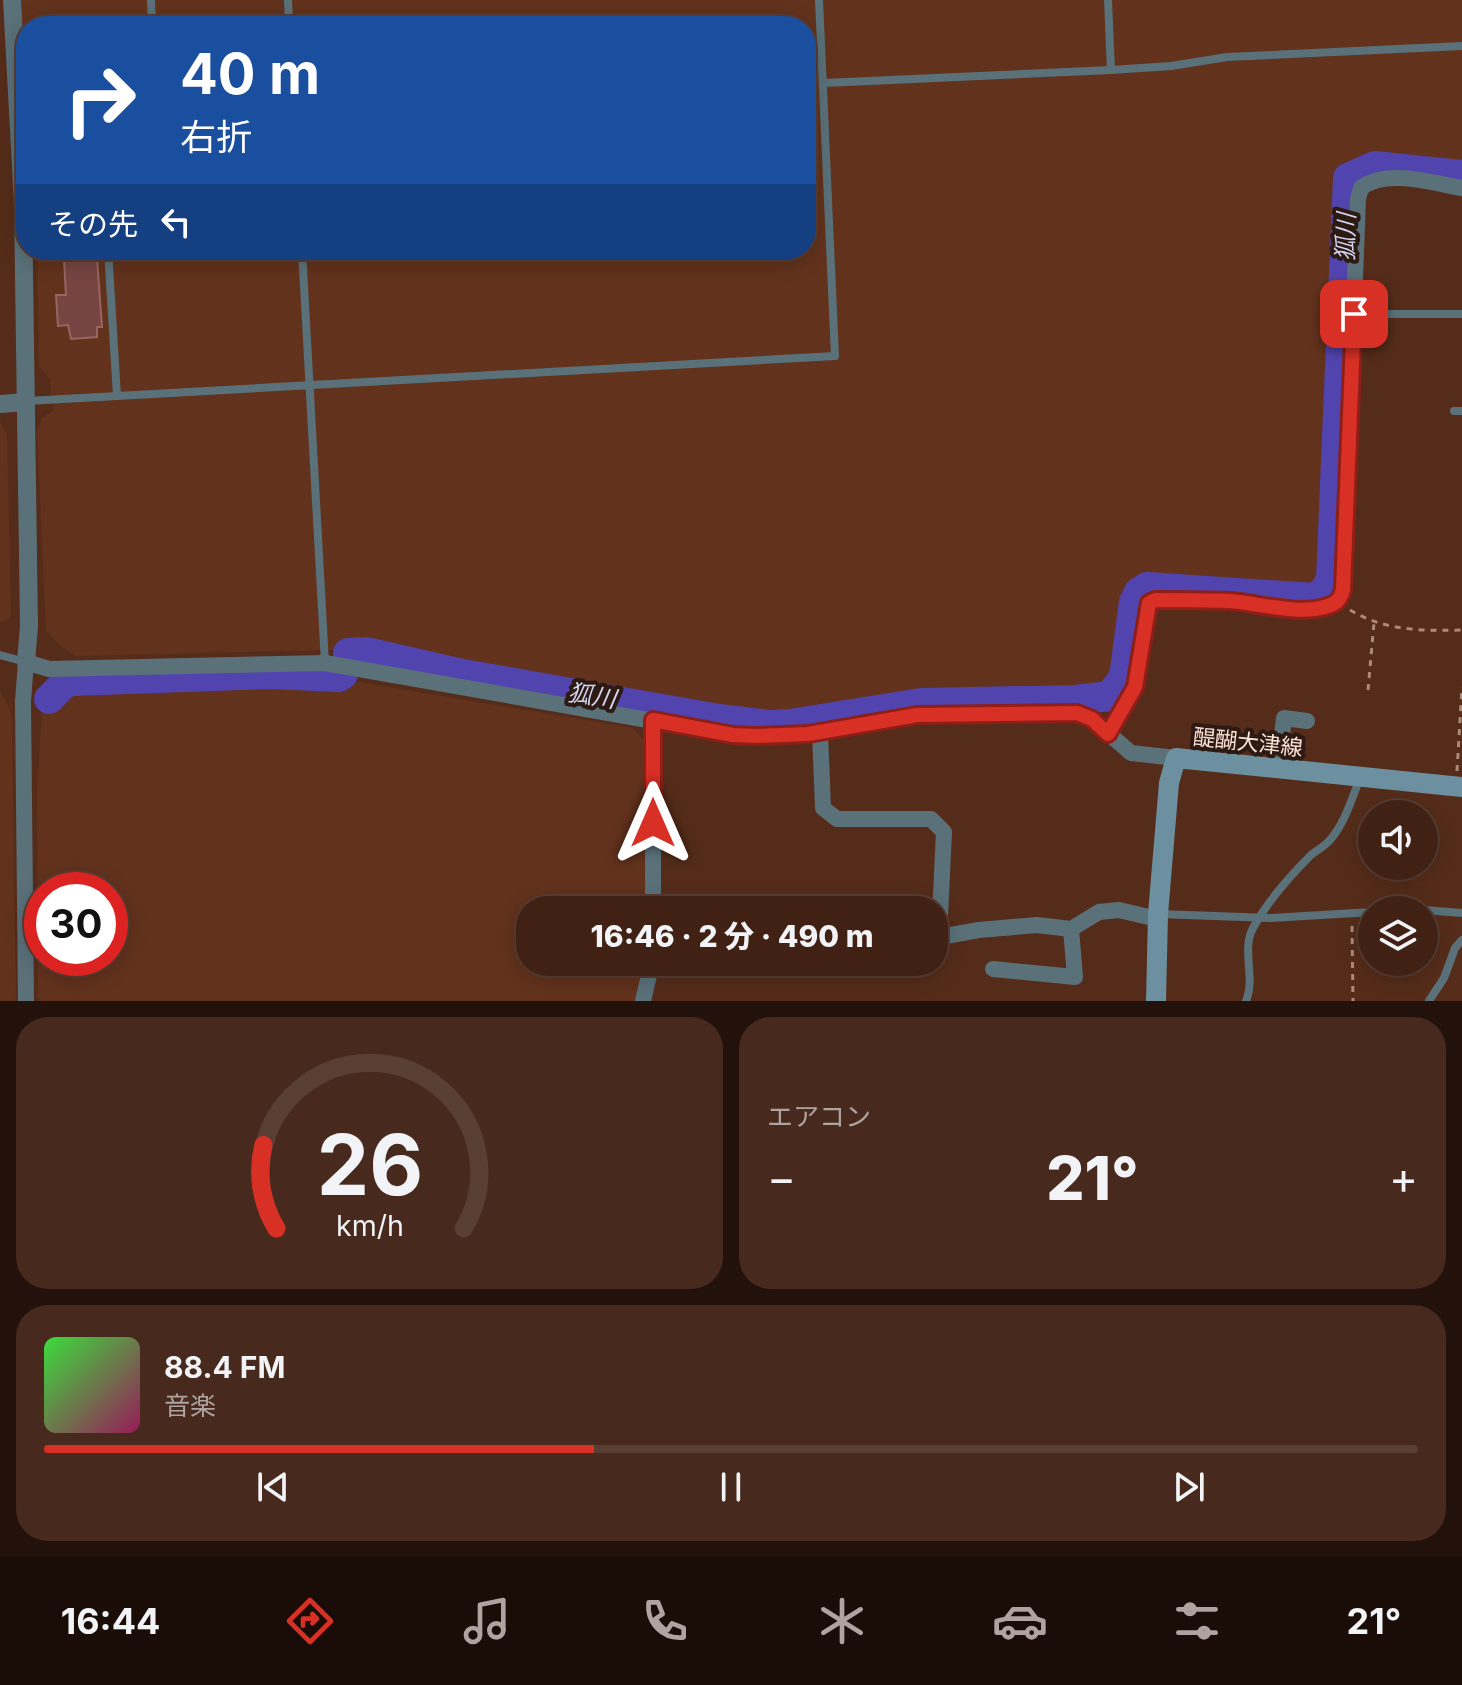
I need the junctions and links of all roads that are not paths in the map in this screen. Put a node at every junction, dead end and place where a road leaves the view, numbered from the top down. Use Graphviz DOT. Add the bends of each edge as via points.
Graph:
graph roads {
  1 [pos="12,0"];
  2 [pos="819,0"];
  3 [pos="1108,0"];
  4 [pos="1462,46"];
  5 [pos="1111,70"];
  6 [pos="16,74"];
  7 [pos="824,83"];
  8 [pos="1462,188"];
  9 [pos="24,260"];
  10 [pos="109,260"];
  11 [pos="303,260"];
  12 [pos="1354,314"];
  13 [pos="1462,314"];
  14 [pos="309,386"];
  15 [pos="117,396"];
  16 [pos="26,402"];
  17 [pos="0,404"];
  18 [pos="0,655"];
  19 [pos="26,662"];
  20 [pos="325,663"];
  21 [pos="653,720"];
  22 [pos="1307,721"];
  23 [pos="820,732"];
  24 [pos="1108,734"];
  25 [pos="1176,758"];
  26 [pos="1278,769"];
  27 [pos="1360,778"];
  28 [pos="1459,787"];
  29 [pos="653,896"];
  30 [pos="940,896"];
  31 [pos="1438,911"];
  32 [pos="1358,913"];
  33 [pos="1462,913"];
  34 [pos="1157,916"];
  35 [pos="1261,916"];
  36 [pos="1071,929"];
  37 [pos="948,935"];
  38 [pos="1462,940"];
  39 [pos="993,969"];
  40 [pos="649,976"];
  41 [pos="26,1001"];
  42 [pos="643,1001"];
  43 [pos="1156,1001"];
  44 [pos="1246,1001"];
  45 [pos="1429,1001"];
  1 -- 6 [label="street"];
  2 -- 7 [label="lane"];
  3 -- 5 [label="lane"];
  4 -- 5 [label="lane" via="1227,57"];
  5 -- 7 [label="lane"];
  7 -- 14 [label="lane" via="835,356"];
  8 -- 12 [label="street" via="1380,178 1361,188"];
  9 -- 16 [label="street"];
  10 -- 15 [label="lane"];
  11 -- 14 [label="lane"];
  12 -- 13 [label="lane"];
  12 -- 24 [label="street" via="1340,598 1325,607 1299,608 1229,601 1149,603 1135,687"];
  14 -- 15 [label="lane"];
  14 -- 20 [label="lane"];
  15 -- 16 [label="lane"];
  16 -- 17 [label="street"];
  16 -- 19 [label="street"];
  18 -- 19 [label="lane"];
  19 -- 20 [label="street" via="49,669"];
  19 -- 41 [label="street"];
  20 -- 21 [label="street"];
  21 -- 23 [label="street" via="733,735"];
  21 -- 29 [label="street"];
  22 -- 26 [label="street" via="1284,718"];
  23 -- 24 [label="street" via="917,715 1011,712 1077,713"];
  23 -- 30 [label="street" via="823,808 837,819 931,819 944,832"];
  24 -- 25 [label="street" via="1131,753"];
  25 -- 26 [label="main road, 醍醐大津線"];
  25 -- 34 [label="main road, 醍醐大津線"];
  26 -- 27 [label="main road, 醍醐大津線"];
  27 -- 28 [label="main road, 醍醐大津線"];
  27 -- 35 [label="lane" via="1330,840"];
  31 -- 33 [label="lane"];
  32 -- 35 [label="lane"];
  34 -- 35 [label="lane"];
  34 -- 36 [label="street" via="1099,912"];
  34 -- 43 [label="main road, 醍醐大津線"];
  35 -- 44 [label="lane" via="1249,942 1251,982"];
  36 -- 37 [label="street" via="1037,925"];
  36 -- 39 [label="street" via="1075,977"];
  38 -- 45 [label="lane"];
  40 -- 42 [label="street"];
}
